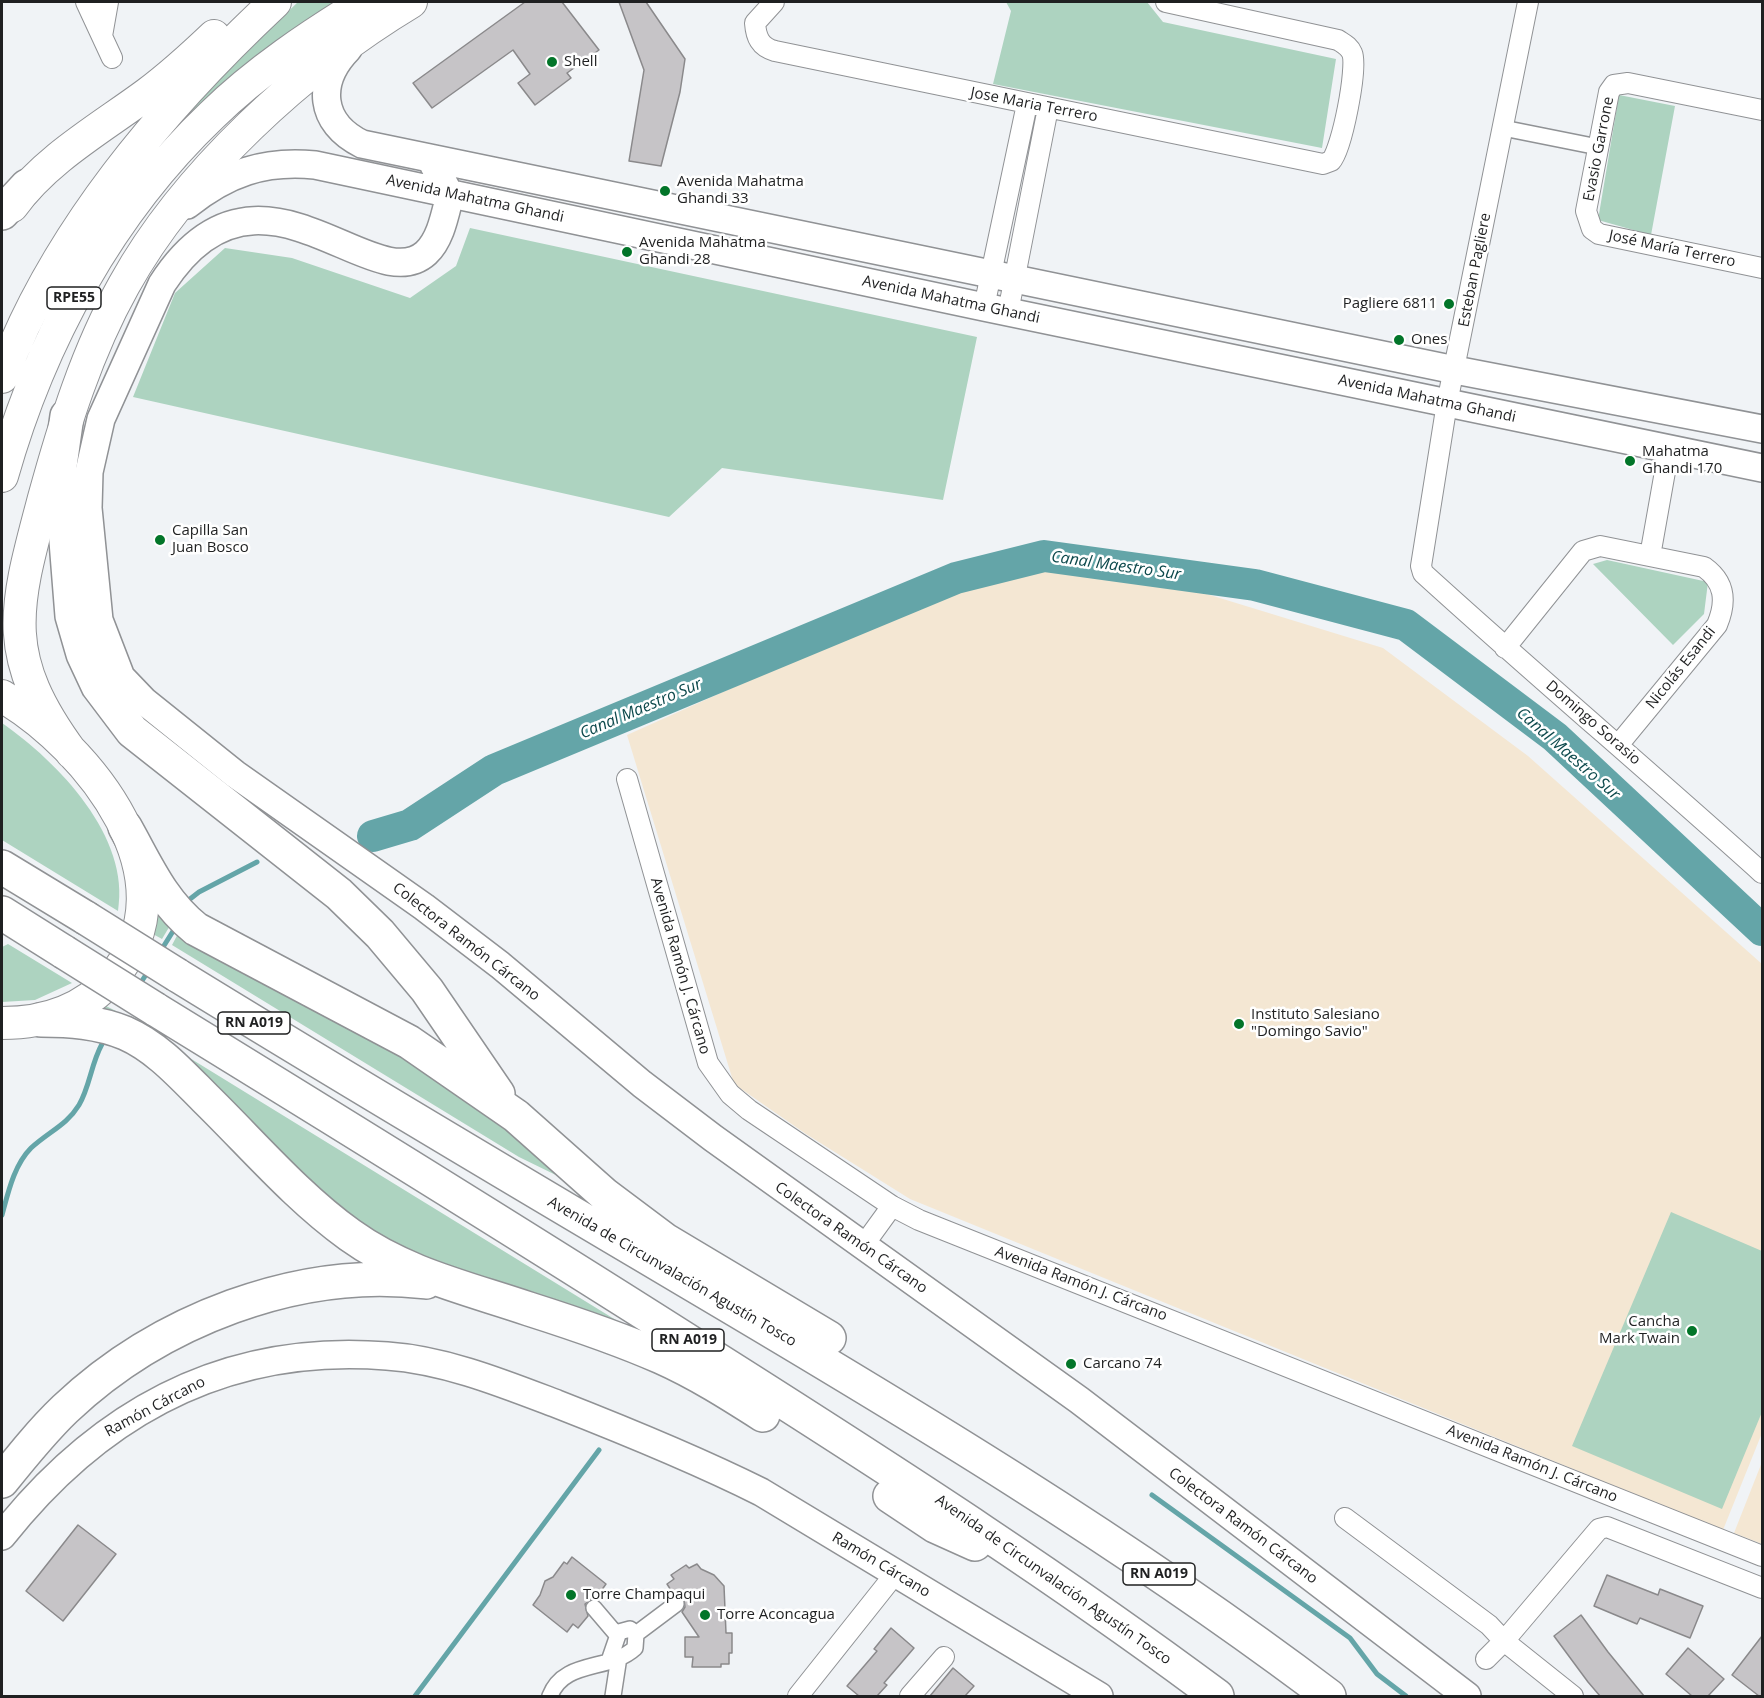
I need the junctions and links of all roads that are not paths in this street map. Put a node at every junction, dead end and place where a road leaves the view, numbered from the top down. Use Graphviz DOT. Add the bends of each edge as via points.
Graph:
graph roads {
  1 [pos="87,2"];
  2 [pos="108,2"];
  3 [pos="253,2"];
  4 [pos="275,2"];
  5 [pos="411,2"];
  6 [pos="774,2"];
  7 [pos="1166,2"];
  8 [pos="1528,2"];
  9 [pos="366,15"];
  10 [pos="102,36"];
  11 [pos="112,58"];
  12 [pos="1027,104"];
  13 [pos="1048,108"];
  14 [pos="1762,110"];
  15 [pos="1503,128"];
  16 [pos="1598,147"];
  17 [pos="430,158"];
  18 [pos="27,186"];
  19 [pos="450,195"];
  20 [pos="2,213"];
  21 [pos="1587,220"];
  22 [pos="2,226"];
  23 [pos="159,233"];
  24 [pos="1762,268"];
  25 [pos="1003,277"];
  26 [pos="996,309"];
  27 [pos="1455,370"];
  28 [pos="2,377"];
  29 [pos="1447,403"];
  30 [pos="67,416"];
  31 [pos="1762,429"];
  32 [pos="1669,449"];
  33 [pos="1762,468"];
  34 [pos="2,476"];
  35 [pos="1650,556"];
  36 [pos="1423,573"];
  37 [pos="1505,648"];
  38 [pos="2,696"];
  39 [pos="1619,744"];
  40 [pos="72,753"];
  41 [pos="627,780"];
  42 [pos="124,827"];
  43 [pos="2,867"];
  44 [pos="1762,873"];
  45 [pos="2,913"];
  46 [pos="41,1020"];
  47 [pos="2,1023"];
  48 [pos="516,1116"];
  49 [pos="892,1206"];
  50 [pos="863,1246"];
  51 [pos="460,1288"];
  52 [pos="985,1458"];
  53 [pos="2,1481"];
  54 [pos="1345,1518"];
  55 [pos="2,1536"];
  56 [pos="1762,1556"];
  57 [pos="889,1581"];
  58 [pos="1062,1583"];
  59 [pos="1762,1588"];
  60 [pos="676,1604"];
  61 [pos="594,1608"];
  62 [pos="636,1634"];
  63 [pos="617,1635"];
  64 [pos="1504,1641"];
  65 [pos="944,1657"];
  66 [pos="614,1659"];
  67 [pos="1486,1659"];
  68 [pos="549,1696"];
  69 [pos="613,1696"];
  70 [pos="798,1696"];
  71 [pos="910,1696"];
  72 [pos="1063,1696"];
  73 [pos="1099,1696"];
  74 [pos="1217,1696"];
  75 [pos="1329,1696"];
  76 [pos="1467,1696"];
  77 [pos="1573,1696"];
  1 -- 10 [label="street"];
  2 -- 10 [label="street"];
  3 -- 18 [label="main road" via="177,71"];
  4 -- 28 [label="main road, RPE55" via="234,42 116,176 40,293"];
  5 -- 9 [label="main road"];
  6 -- 12 [label="street, Jose Maria Terrero" via="755,23 756,34 768,49"];
  7 -- 13 [label="street, Jose Maria Terrero" via="1338,40 1352,52 1354,69 1339,147 1331,161 1323,164"];
  8 -- 15 [label="street, Esteban Pagliere"];
  9 -- 17 [label="main road, Avenida Mahatma Ghandi" via="333,68 326,88 331,115 343,132 362,144"];
  9 -- 23 [label="main road" via="321,64 201,175"];
  9 -- 34 [label="main road, RPE55" via="310,38 242,88 211,115 141,194 81,285 47,351 22,411"];
  10 -- 11 [label="street"];
  12 -- 13 [label="street, Jose Maria Terrero"];
  12 -- 25 [label="street"];
  13 -- 25 [label="street"];
  14 -- 16 [label="street, Evasio Garrone" via="1620,82 1609,92"];
  15 -- 16 [label="street"];
  15 -- 27 [label="street, Esteban Pagliere"];
  16 -- 21 [label="street, Evasio Garrone"];
  17 -- 19 [label="main road"];
  17 -- 25 [label="main road, Avenida Mahatma Ghandi"];
  18 -- 20 [label="highway"];
  18 -- 22 [label="main road"];
  19 -- 23 [label="main road, Avenida Mahatma Ghandi" via="315,165 278,163 247,171 205,190"];
  19 -- 26 [label="main road, Avenida Mahatma Ghandi"];
  19 -- 50 [label="main road, Colectora Ramón Cárcano" via="434,244 410,261 379,260 289,224 253,220 200,240 173,266 137,335 93,445 89,472 90,539 99,620 109,649 122,677 168,721 235,774 433,914 642,1084"];
  21 -- 24 [label="street, José María Terrero" via="1592,229 1610,237"];
  23 -- 30 [label="main road" via="111,308"];
  25 -- 26 [label="street"];
  25 -- 27 [label="main road, Avenida Mahatma Ghandi"];
  26 -- 29 [label="main road, Avenida Mahatma Ghandi"];
  27 -- 29 [label="street, Esteban Pagliere"];
  27 -- 31 [label="main road, Avenida Mahatma Ghandi"];
  29 -- 32 [label="main road, Avenida Mahatma Ghandi"];
  29 -- 36 [label="street, Esteban Pagliere" via="1421,554"];
  30 -- 40 [label="main road" via="24,569 15,616 19,658 32,695"];
  30 -- 48 [label="highway" via="60,466 72,616 98,686 142,741 339,894 380,934 427,990 474,1063"];
  32 -- 33 [label="main road, Avenida Mahatma Ghandi"];
  32 -- 35 [label="street"];
  35 -- 37 [label="street" via="1600,546 1583,551"];
  35 -- 39 [label="street, Nicolás Esandi" via="1704,567 1721,584 1724,601 1717,624"];
  36 -- 37 [label="street, Domingo Sorasio"];
  37 -- 39 [label="street, Domingo Sorasio"];
  38 -- 40 [label="main road" via="38,721"];
  39 -- 44 [label="street, Domingo Sorasio"];
  40 -- 42 [label="main road" via="101,788"];
  41 -- 49 [label="street, Avenida Ramón J. Cárcano" via="701,1042 718,1078 729,1094 749,1110"];
  42 -- 46 [label="main road" via="135,849 143,884 141,920 126,959 105,987 75,1007"];
  42 -- 48 [label="highway" via="154,883 173,909 195,929 409,1042"];
  43 -- 52 [label="highway, Avenida de Circunvalación Agustín Tosco / RN A019, bridge" via="402,1113"];
  45 -- 58 [label="highway, Avenida de Circunvalación Agustín Tosco / RN A019, bridge" via="628,1302"];
  46 -- 47 [label="main road"];
  46 -- 51 [label="highway" via="95,1024 145,1044 341,1228 385,1257"];
  48 -- 52 [label="highway" via="635,1219 860,1358"];
  49 -- 50 [label="street"];
  49 -- 56 [label="street, Avenida Ramón J. Cárcano"];
  50 -- 76 [label="main road, Colectora Ramón Cárcano" via="1079,1400"];
  51 -- 53 [label="highway" via="356,1280 268,1296 219,1313 147,1347 104,1377 49,1425"];
  51 -- 58 [label="highway" via="662,1357 736,1398 935,1526"];
  52 -- 75 [label="highway, Avenida de Circunvalación Agustín Tosco / RN A019" via="1149,1567"];
  54 -- 64 [label="street" via="1489,1625"];
  55 -- 57 [label="main road, Ramón Cárcano" via="28,1503 90,1443 130,1417 222,1373 275,1359 344,1354 389,1356 510,1386 761,1492"];
  57 -- 70 [label="street"];
  57 -- 72 [label="main road, Ramón Cárcano"];
  57 -- 73 [label="main road, Ramón Cárcano"];
  58 -- 74 [label="highway, Avenida de Circunvalación Agustín Tosco / RN A019"];
  59 -- 64 [label="street" via="1607,1527 1592,1535"];
  60 -- 62 [label="street"];
  61 -- 63 [label="street"];
  62 -- 63 [label="street" via="627,1629"];
  62 -- 66 [label="street" via="635,1648"];
  63 -- 66 [label="street"];
  64 -- 67 [label="street"];
  64 -- 77 [label="street"];
  65 -- 71 [label="street"];
  66 -- 68 [label="street" via="572,1671 556,1682"];
  66 -- 69 [label="street"];
}
